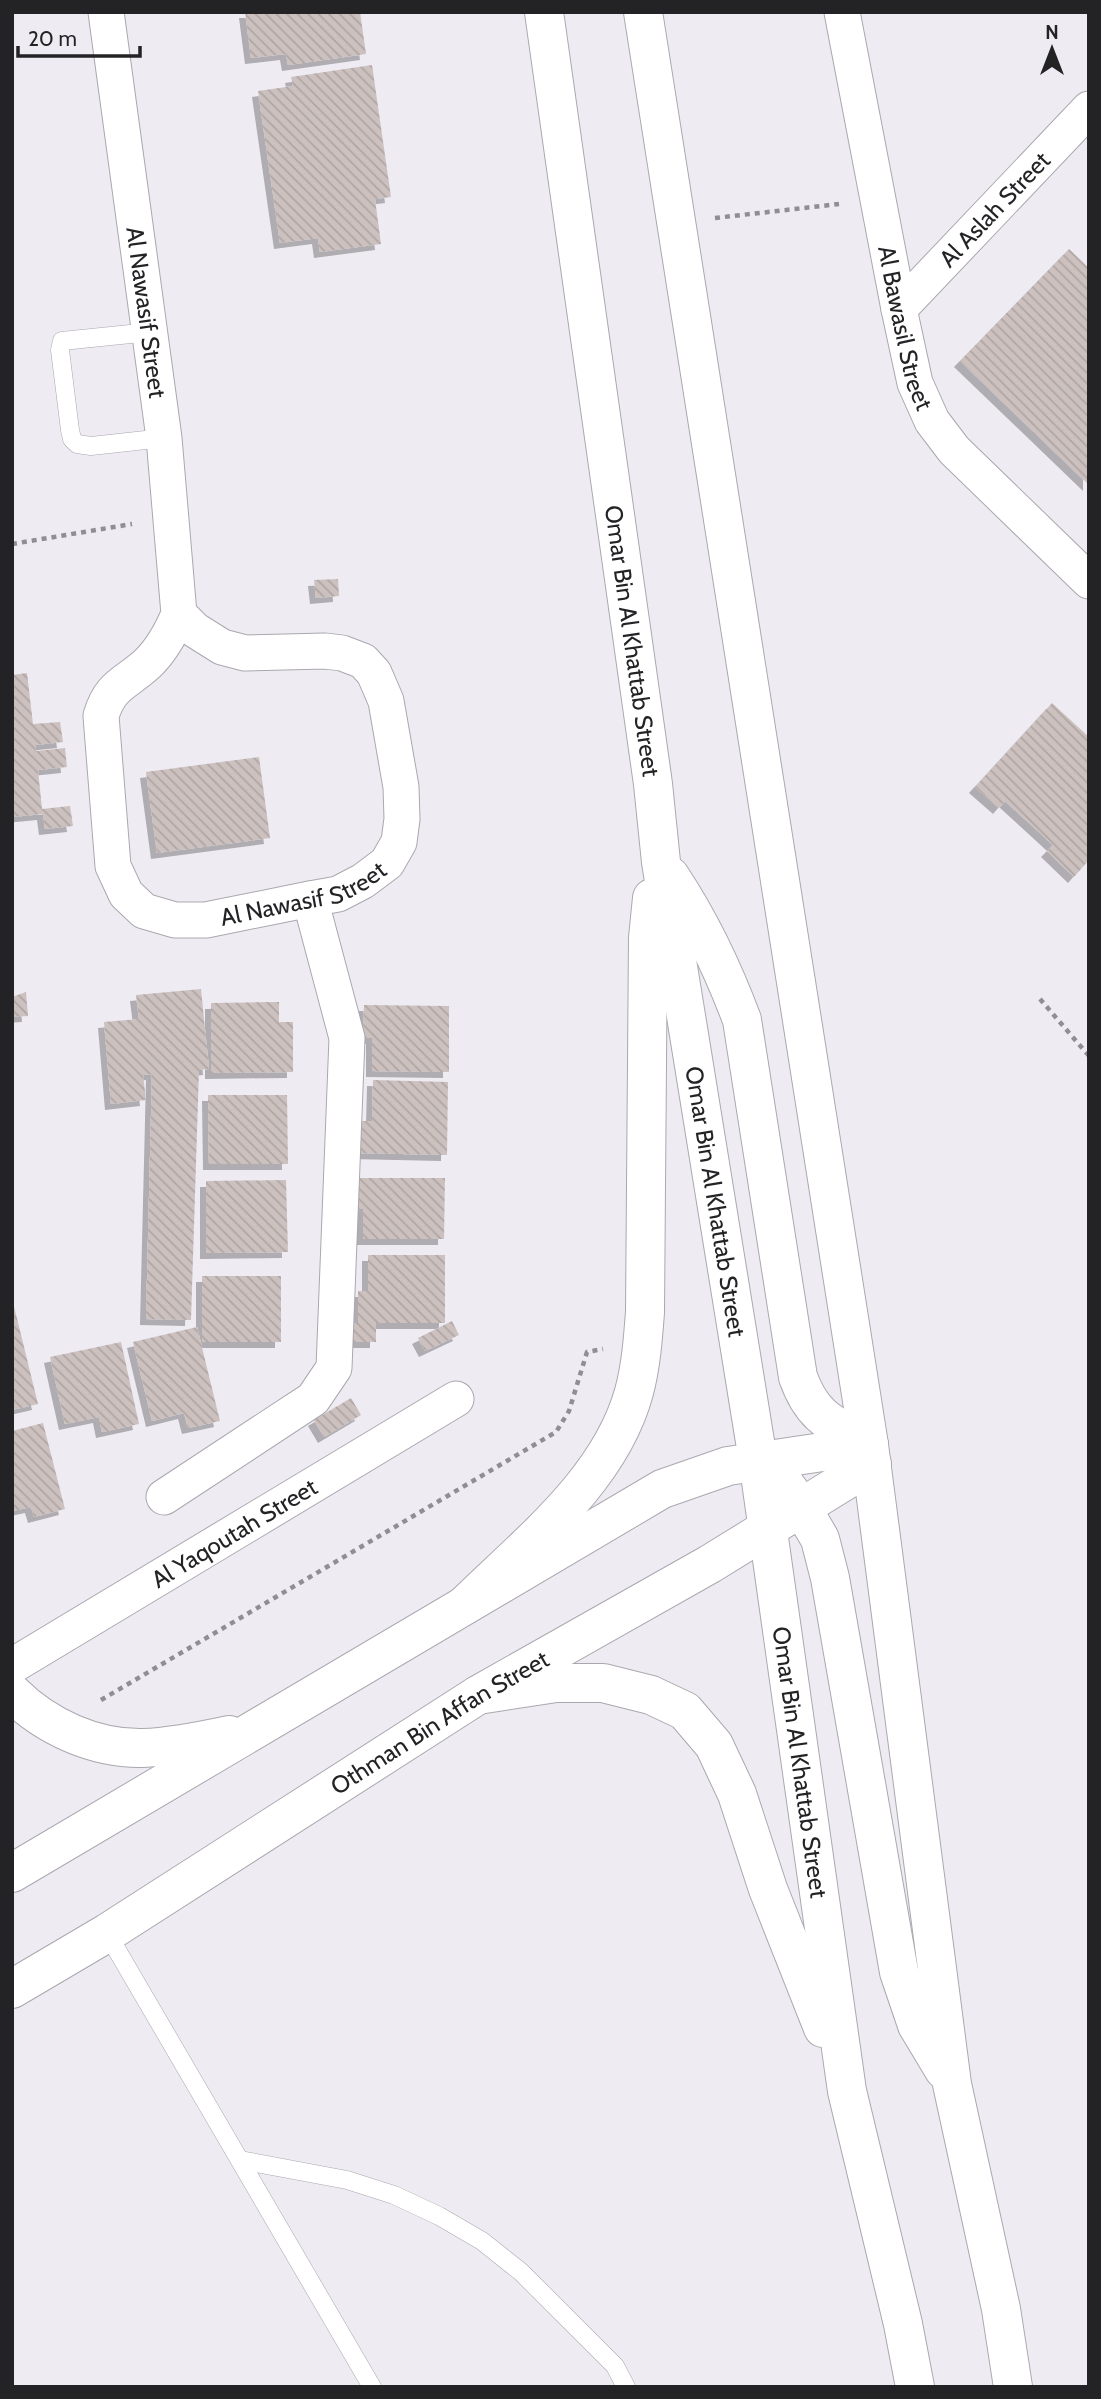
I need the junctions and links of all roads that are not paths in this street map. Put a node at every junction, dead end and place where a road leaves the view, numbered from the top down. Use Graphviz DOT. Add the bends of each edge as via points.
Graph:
graph roads {
  1 [pos="106,12"];
  2 [pos="544,12"];
  3 [pos="643,12"];
  4 [pos="842,12"];
  5 [pos="1089,109"];
  6 [pos="898,309"];
  7 [pos="150,332"];
  8 [pos="164,438"];
  9 [pos="1089,581"];
  10 [pos="179,614"];
  11 [pos="661,862"];
  12 [pos="310,899"];
  13 [pos="456,1399"];
  14 [pos="870,1454"];
  15 [pos="758,1460"];
  16 [pos="164,1497"];
  17 [pos="802,1508"];
  18 [pos="766,1528"];
  19 [pos="465,1605"];
  20 [pos="12,1666"];
  21 [pos="12,1693"];
  22 [pos="478,1695"];
  23 [pos="251,1731"];
  24 [pos="12,1872"];
  25 [pos="107,1933"];
  26 [pos="12,1989"];
  27 [pos="952,2084"];
  28 [pos="847,2091"];
  29 [pos="240,2160"];
  30 [pos="372,2387"];
  31 [pos="626,2387"];
  32 [pos="915,2387"];
  33 [pos="1013,2387"];
  1 -- 7 [label="street, Al Nawasif Street"];
  2 -- 11 [label="main road, Omar Bin Al Khattab Street"];
  3 -- 14 [label="main road"];
  4 -- 6 [label="street, Al Bawasil Street"];
  5 -- 6 [label="street, Al Aslah Street"];
  6 -- 9 [label="street, Al Bawasil Street" via="915,383 932,421 954,450"];
  7 -- 8 [label="street, Al Nawasif Street"];
  7 -- 8 [label="lane" via="62,341 70,430 72,439 84,446"];
  8 -- 10 [label="street, Al Nawasif Street"];
  10 -- 12 [label="street, Al Nawasif Street" via="222,648 245,653 342,653 363,661 374,673 386,701 401,787 399,842 387,863 363,881 338,894"];
  10 -- 12 [label="street, Al Nawasif Street" via="160,649 106,698 101,716 113,866 126,894 144,911 175,920 206,919"];
  11 -- 14 [label="main road" via="698,920 741,1020 805,1397 818,1415"];
  11 -- 15 [label="main road, Omar Bin Al Khattab Street"];
  11 -- 19 [label="main road" via="648,938 645,1312 633,1394 586,1486"];
  12 -- 16 [label="street" via="347,1038 334,1368 313,1399"];
  13 -- 20 [label="street, Al Yaqoutah Street"];
  14 -- 15 [label="main road"];
  14 -- 17 [label="main road, Othman Bin Affan Street"];
  14 -- 27 [label="main road"];
  15 -- 17 [label="main road"];
  15 -- 18 [label="main road, Omar Bin Al Khattab Street"];
  15 -- 19 [label="main road" via="662,1489"];
  17 -- 18 [label="main road, Othman Bin Affan Street"];
  17 -- 27 [label="main road" via="820,1539 830,1578 898,1972 917,2025"];
  18 -- 22 [label="main road, Othman Bin Affan Street"];
  18 -- 28 [label="main road, Omar Bin Al Khattab Street"];
  19 -- 23 [label="main road"];
  21 -- 23 [label="main road" via="55,1726 93,1741 141,1748"];
  22 -- 25 [label="main road, Othman Bin Affan Street"];
  22 -- 28 [label="main road" via="556,1683 603,1683 652,1695 685,1711 714,1745 737,1794 768,1889"];
  23 -- 24 [label="main road"];
  25 -- 26 [label="main road, Othman Bin Affan Street"];
  25 -- 29 [label="lane"];
  27 -- 33 [label="main road" via="1001,2309"];
  28 -- 32 [label="main road, Omar Bin Al Khattab Street"];
  29 -- 30 [label="lane"];
  29 -- 31 [label="lane" via="347,2180 439,2216 482,2241 521,2272 615,2366"];
}
